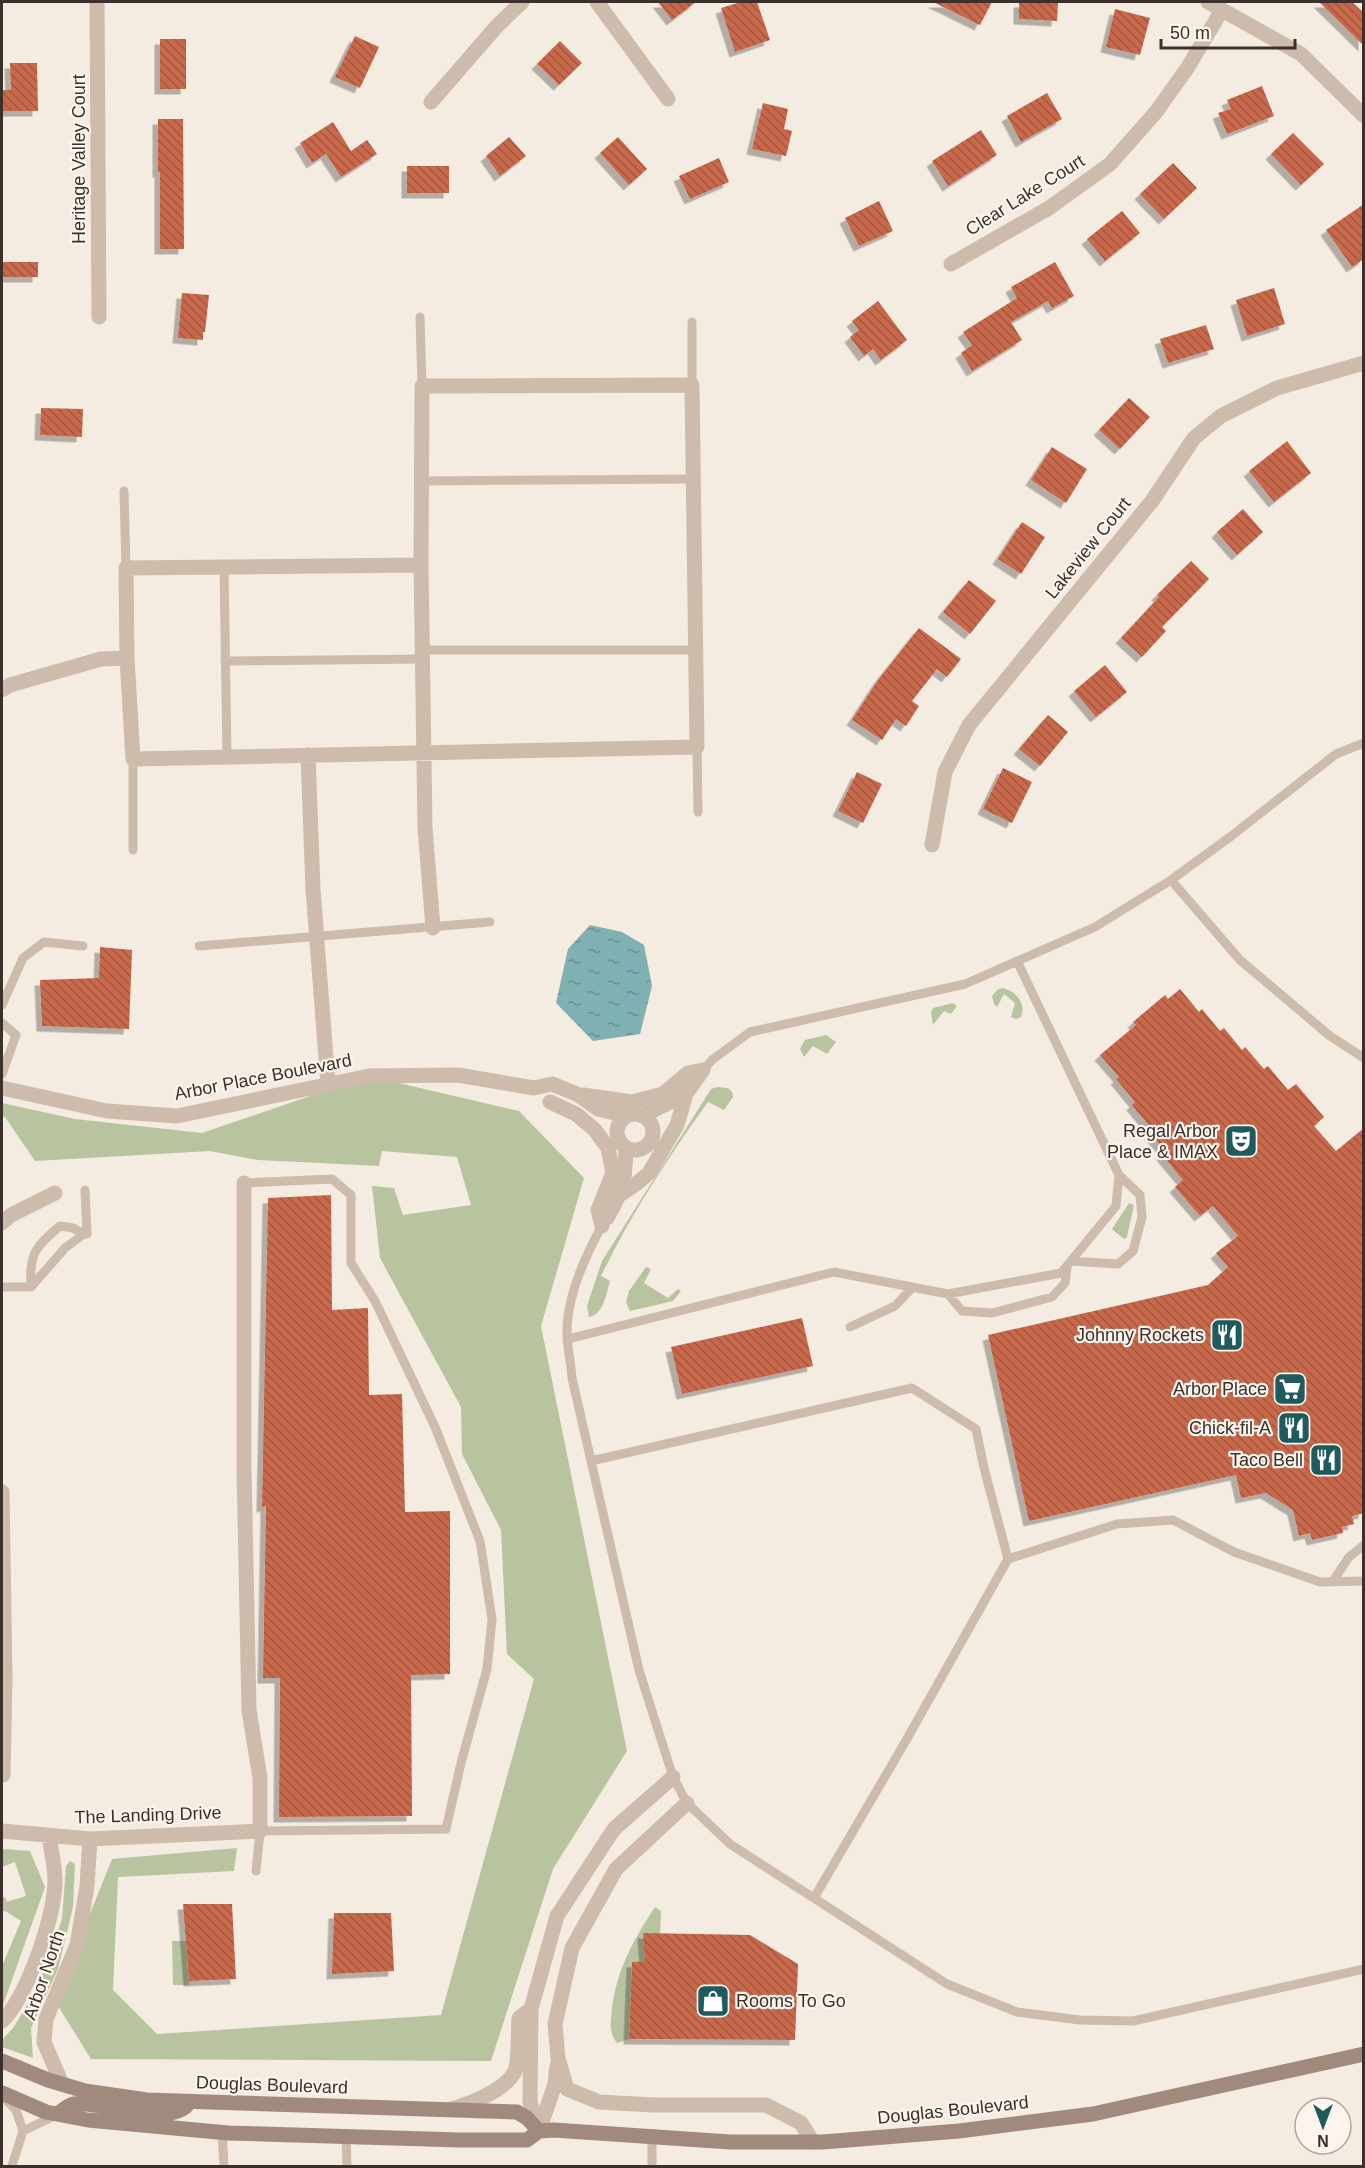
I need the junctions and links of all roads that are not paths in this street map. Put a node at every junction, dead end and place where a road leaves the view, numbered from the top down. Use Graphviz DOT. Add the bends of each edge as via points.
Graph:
graph roads {
  1 [pos="97,2"];
  2 [pos="522,2"];
  3 [pos="597,2"];
  4 [pos="1208,2"];
  5 [pos="1222,10"];
  6 [pos="668,99"];
  7 [pos="431,102"];
  8 [pos="1364,116"];
  9 [pos="951,264"];
  10 [pos="99,317"];
  11 [pos="420,317"];
  12 [pos="692,322"];
  13 [pos="1364,363"];
  14 [pos="692,385"];
  15 [pos="422,386"];
  16 [pos="693,479"];
  17 [pos="422,481"];
  18 [pos="124,491"];
  19 [pos="421,565"];
  20 [pos="126,567"];
  21 [pos="224,567"];
  22 [pos="695,650"];
  23 [pos="422,655"];
  24 [pos="127,658"];
  25 [pos="225,661"];
  26 [pos="2,690"];
  27 [pos="1364,743"];
  28 [pos="697,747"];
  29 [pos="424,753"];
  30 [pos="308,755"];
  31 [pos="227,757"];
  32 [pos="133,759"];
  33 [pos="698,812"];
  34 [pos="932,845"];
  35 [pos="133,850"];
  36 [pos="1171,880"];
  37 [pos="490,922"];
  38 [pos="433,928"];
  39 [pos="317,938"];
  40 [pos="83,946"];
  41 [pos="199,946"];
  42 [pos="1017,961"];
  43 [pos="2,1005"];
  44 [pos="2,1023"];
  45 [pos="1364,1058"];
  46 [pos="703,1071"];
  47 [pos="2,1074"];
  48 [pos="328,1084"];
  49 [pos="2,1088"];
  50 [pos="534,1088"];
  51 [pos="577,1094"];
  52 [pos="686,1094"];
  53 [pos="550,1102"];
  54 [pos="626,1116"];
  55 [pos="642,1116"];
  56 [pos="677,1125"];
  57 [pos="616,1132"];
  58 [pos="653,1133"];
  59 [pos="626,1148"];
  60 [pos="643,1149"];
  61 [pos="649,1173"];
  62 [pos="1119,1174"];
  63 [pos="244,1183"];
  64 [pos="85,1190"];
  65 [pos="55,1193"];
  66 [pos="621,1194"];
  67 [pos="604,1222"];
  68 [pos="2,1223"];
  69 [pos="87,1234"];
  70 [pos="1069,1263"];
  71 [pos="2,1287"];
  72 [pos="31,1287"];
  73 [pos="912,1288"];
  74 [pos="948,1294"];
  75 [pos="850,1327"];
  76 [pos="568,1339"];
  77 [pos="591,1461"];
  78 [pos="2,1492"];
  79 [pos="2,1531"];
  80 [pos="1364,1545"];
  81 [pos="1008,1559"];
  82 [pos="2,1581"];
  83 [pos="1333,1581"];
  84 [pos="1364,1581"];
  85 [pos="3,1775"];
  86 [pos="673,1777"];
  87 [pos="687,1803"];
  88 [pos="260,1831"];
  89 [pos="2,1832"];
  90 [pos="49,1836"];
  91 [pos="90,1839"];
  92 [pos="256,1871"];
  93 [pos="814,1898"];
  94 [pos="2,1901"];
  95 [pos="2,1907"];
  96 [pos="1364,1969"];
  97 [pos="531,2009"];
  98 [pos="2,2021"];
  99 [pos="1364,2054"];
  100 [pos="558,2058"];
  101 [pos="2,2061"];
  102 [pos="62,2084"];
  103 [pos="2,2094"];
  104 [pos="189,2101"];
  105 [pos="447,2110"];
  106 [pos="58,2114"];
  107 [pos="22,2131"];
  108 [pos="539,2131"];
  109 [pos="222,2132"];
  110 [pos="652,2136"];
  111 [pos="346,2137"];
  112 [pos="813,2142"];
  113 [pos="2,2163"];
  114 [pos="11,2166"];
  115 [pos="224,2166"];
  116 [pos="347,2166"];
  117 [pos="652,2166"];
  1 -- 10 [label="street, Heritage Valley Court"];
  2 -- 7 [label="street"];
  3 -- 6 [label="street"];
  4 -- 5 [label="street"];
  5 -- 8 [label="street" via="1301,54"];
  5 -- 9 [label="street, Clear Lake Court" via="1156,112 1110,164 1049,207"];
  11 -- 15 [label="lane"];
  12 -- 14 [label="lane"];
  13 -- 34 [label="street, Lakeview Court" via="1277,388 1221,416 1194,438 1152,501 969,725 945,772"];
  14 -- 15 [label="street"];
  14 -- 16 [label="street"];
  15 -- 17 [label="street"];
  16 -- 17 [label="lane"];
  16 -- 22 [label="street"];
  17 -- 19 [label="street"];
  18 -- 20 [label="lane"];
  19 -- 21 [label="street"];
  19 -- 23 [label="street"];
  20 -- 21 [label="street"];
  20 -- 24 [label="street"];
  21 -- 25 [label="lane"];
  22 -- 23 [label="lane"];
  22 -- 28 [label="street"];
  23 -- 25 [label="lane"];
  23 -- 29 [label="street"];
  24 -- 26 [label="street" via="101,659"];
  24 -- 32 [label="street"];
  25 -- 31 [label="lane"];
  27 -- 36 [label="lane" via="1336,754"];
  28 -- 29 [label="street"];
  28 -- 33 [label="lane"];
  29 -- 30 [label="street"];
  29 -- 38 [label="street"];
  30 -- 31 [label="street"];
  30 -- 39 [label="street"];
  31 -- 32 [label="street"];
  32 -- 35 [label="lane"];
  36 -- 42 [label="lane" via="1095,927"];
  36 -- 45 [label="lane" via="1240,960 1330,1036"];
  37 -- 38 [label="lane"];
  38 -- 39 [label="lane"];
  39 -- 41 [label="lane"];
  39 -- 48 [label="street"];
  40 -- 43 [label="lane" via="44,942 23,958"];
  42 -- 46 [label="lane" via="965,984 750,1032"];
  42 -- 62 [label="lane"];
  44 -- 47 [label="lane" via="16,1035"];
  46 -- 51 [label="street" via="688,1073 663,1094 632,1102"];
  46 -- 52 [label="street"];
  48 -- 49 [label="street, Arbor Place Boulevard" via="177,1116 107,1111"];
  48 -- 50 [label="street, Arbor Place Boulevard" via="369,1076 458,1075"];
  50 -- 51 [label="street, Arbor Place Boulevard" via="552,1084"];
  50 -- 53 [label="street"];
  51 -- 54 [label="street, Arbor Place Boulevard" via="598,1109"];
  52 -- 55 [label="street"];
  52 -- 56 [label="street"];
  53 -- 57 [label="street" via="573,1105"];
  53 -- 67 [label="street" via="576,1114 608,1148 613,1173 598,1210"];
  54 -- 55 [label="street, Arbor Place Boulevard"];
  54 -- 57 [label="street" via="618,1123"];
  55 -- 58 [label="street" via="650,1122"];
  56 -- 58 [label="street"];
  56 -- 61 [label="street"];
  57 -- 59 [label="street"];
  58 -- 60 [label="street"];
  59 -- 60 [label="street"];
  59 -- 66 [label="street"];
  60 -- 61 [label="street"];
  61 -- 66 [label="street"];
  62 -- 70 [label="lane" via="1116,1206"];
  62 -- 70 [label="lane" via="1140,1195 1142,1217 1133,1251 1118,1264"];
  63 -- 88 [label="street" via="248,1698 260,1778"];
  63 -- 88 [label="lane" via="332,1179 351,1195 351,1263 375,1301 435,1427 480,1541 492,1619 487,1669 447,1829"];
  64 -- 69 [label="lane"];
  65 -- 68 [label="street"];
  66 -- 67 [label="street"];
  67 -- 76 [label="lane" via="572,1296"];
  70 -- 74 [label="lane" via="1061,1273"];
  70 -- 74 [label="lane" via="1065,1283 1052,1297 992,1313 962,1311"];
  71 -- 72 [label="lane"];
  72 -- 72 [label="lane" via="65,1248 84,1234 60,1226 43,1240 32,1257"];
  73 -- 74 [label="lane"];
  73 -- 75 [label="lane" via="895,1306"];
  73 -- 76 [label="lane" via="834,1272"];
  76 -- 77 [label="lane" via="572,1378"];
  77 -- 81 [label="lane" via="912,1388 976,1429"];
  77 -- 86 [label="lane" via="639,1670"];
  78 -- 79 [label="street"];
  79 -- 82 [label="street"];
  80 -- 83 [label="lane" via="1349,1557"];
  81 -- 83 [label="lane" via="1117,1524 1173,1520 1234,1552 1320,1582"];
  81 -- 93 [label="lane"];
  82 -- 85 [label="street"];
  83 -- 84 [label="lane"];
  86 -- 87 [label="lane"];
  86 -- 97 [label="street" via="614,1829 557,1916"];
  87 -- 93 [label="lane" via="730,1844"];
  87 -- 100 [label="street" via="616,1869 572,1948 555,2024"];
  88 -- 91 [label="street, The Landing Drive"];
  88 -- 92 [label="lane"];
  89 -- 90 [label="street, The Landing Drive"];
  90 -- 91 [label="street, The Landing Drive"];
  90 -- 98 [label="street, Arbor North" via="55,1882 49,1920 28,1979"];
  91 -- 102 [label="street, Arbor North" via="77,1945 46,2019 44,2042"];
  93 -- 96 [label="lane" via="947,1984 1017,2012 1080,2020 1133,2021"];
  94 -- 95 [label="lane"];
  97 -- 105 [label="street" via="519,2018 515,2071 500,2087"];
  97 -- 108 [label="street" via="530,2102"];
  99 -- 112 [label="main road, Douglas Boulevard" via="1093,2115 959,2131"];
  100 -- 108 [label="street" via="555,2084"];
  100 -- 112 [label="street" via="567,2089 599,2102 765,2105 801,2123"];
  101 -- 102 [label="main road, Douglas Boulevard"];
  102 -- 104 [label="main road, Douglas Boulevard" via="147,2100"];
  103 -- 106 [label="main road, Douglas Boulevard"];
  103 -- 107 [label="lane" via="16,2110"];
  104 -- 105 [label="main road, Douglas Boulevard"];
  104 -- 106 [label="main road" via="185,2108 163,2113 71,2104"];
  105 -- 108 [label="main road, Douglas Boulevard" via="517,2112"];
  106 -- 107 [label="lane"];
  106 -- 109 [label="main road, Douglas Boulevard"];
  107 -- 114 [label="lane"];
  108 -- 110 [label="main road, Douglas Boulevard"];
  108 -- 111 [label="main road, Douglas Boulevard" via="527,2140"];
  109 -- 111 [label="main road, Douglas Boulevard"];
  109 -- 115 [label="lane"];
  110 -- 112 [label="main road, Douglas Boulevard" via="730,2142"];
  110 -- 117 [label="lane"];
  111 -- 116 [label="lane"];
  113 -- 114 [label="lane"];
}
